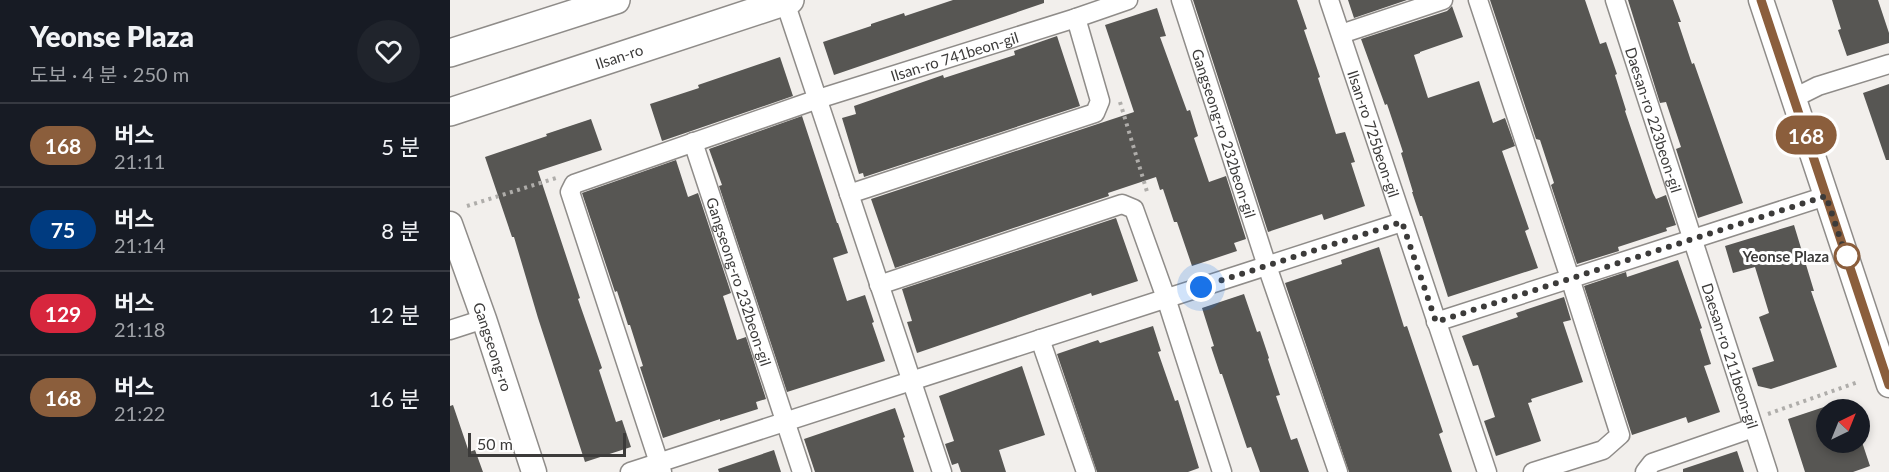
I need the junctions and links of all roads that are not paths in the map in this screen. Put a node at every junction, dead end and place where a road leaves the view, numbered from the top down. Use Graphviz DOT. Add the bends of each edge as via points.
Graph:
graph roads {
  1 [pos="616,0"];
  2 [pos="1128,0"];
  3 [pos="1181,0"];
  4 [pos="1329,0"];
  5 [pos="1443,0"];
  6 [pos="1478,0"];
  7 [pos="1615,0"];
  8 [pos="1761,0"];
  9 [pos="787,1"];
  10 [pos="1083,16"];
  11 [pos="1341,34"];
  12 [pos="450,52"];
  13 [pos="1889,64"];
  14 [pos="1794,98"];
  15 [pos="818,99"];
  16 [pos="450,112"];
  17 [pos="693,142"];
  18 [pos="849,194"];
  19 [pos="1826,196"];
  20 [pos="1402,222"];
  21 [pos="450,224"];
  22 [pos="1693,239"];
  23 [pos="1267,266"];
  24 [pos="1570,279"];
  25 [pos="879,285"];
  26 [pos="1166,298"];
  27 [pos="484,319"];
  28 [pos="1436,322"];
  29 [pos="450,330"];
  30 [pos="1040,339"];
  31 [pos="911,381"];
  32 [pos="1889,385"];
  33 [pos="785,422"];
  34 [pos="1759,422"];
  35 [pos="661,467"];
  36 [pos="534,472"];
  37 [pos="630,472"];
  38 [pos="802,472"];
  39 [pos="942,472"];
  40 [pos="1086,472"];
  41 [pos="1222,472"];
  42 [pos="1338,472"];
  43 [pos="1487,472"];
  44 [pos="1533,472"];
  45 [pos="1645,472"];
  46 [pos="1768,472"];
  1 -- 12 [label="main road"];
  2 -- 10 [label="street"];
  3 -- 23 [label="street, Gangseong-ro 232beon-gil"];
  4 -- 11 [label="street, Ilsan-ro 725beon-gil"];
  5 -- 11 [label="street"];
  6 -- 24 [label="street"];
  7 -- 22 [label="street, Daesan-ro 223beon-gil"];
  8 -- 14 [label="main road"];
  9 -- 15 [label="street"];
  9 -- 16 [label="main road, Ilsan-ro"];
  10 -- 15 [label="street, Ilsan-ro 741beon-gil"];
  10 -- 18 [label="street" via="1100,101 1095,113"];
  11 -- 20 [label="street, Ilsan-ro 725beon-gil"];
  13 -- 14 [label="street" via="1818,86"];
  14 -- 19 [label="main road"];
  15 -- 17 [label="street, Ilsan-ro 741beon-gil"];
  15 -- 18 [label="street"];
  17 -- 33 [label="street, Gangseong-ro 232beon-gil"];
  17 -- 35 [label="street, Ilsan-ro 741beon-gil" via="574,184 570,192"];
  18 -- 25 [label="street"];
  19 -- 22 [label="street"];
  19 -- 32 [label="main road"];
  20 -- 23 [label="street"];
  20 -- 28 [label="street, Ilsan-ro 725beon-gil"];
  21 -- 27 [label="main road, Gangseong-ro"];
  22 -- 24 [label="street"];
  22 -- 34 [label="street, Daesan-ro 211beon-gil"];
  23 -- 26 [label="street"];
  23 -- 42 [label="street, Gangseong-ro 232beon-gil"];
  24 -- 28 [label="street"];
  24 -- 44 [label="street" via="1620,435 1603,450"];
  25 -- 26 [label="street" via="1122,204 1134,209"];
  25 -- 31 [label="street"];
  26 -- 30 [label="street"];
  26 -- 41 [label="street"];
  27 -- 29 [label="street"];
  27 -- 36 [label="main road, Gangseong-ro"];
  28 -- 43 [label="street, Ilsan-ro 725beon-gil"];
  30 -- 31 [label="street"];
  30 -- 40 [label="street"];
  31 -- 33 [label="street"];
  31 -- 39 [label="street"];
  33 -- 35 [label="street"];
  33 -- 38 [label="street, Gangseong-ro 232beon-gil"];
  34 -- 45 [label="street" via="1652,463"];
  34 -- 46 [label="street, Daesan-ro 211beon-gil"];
  35 -- 37 [label="street"];
}
